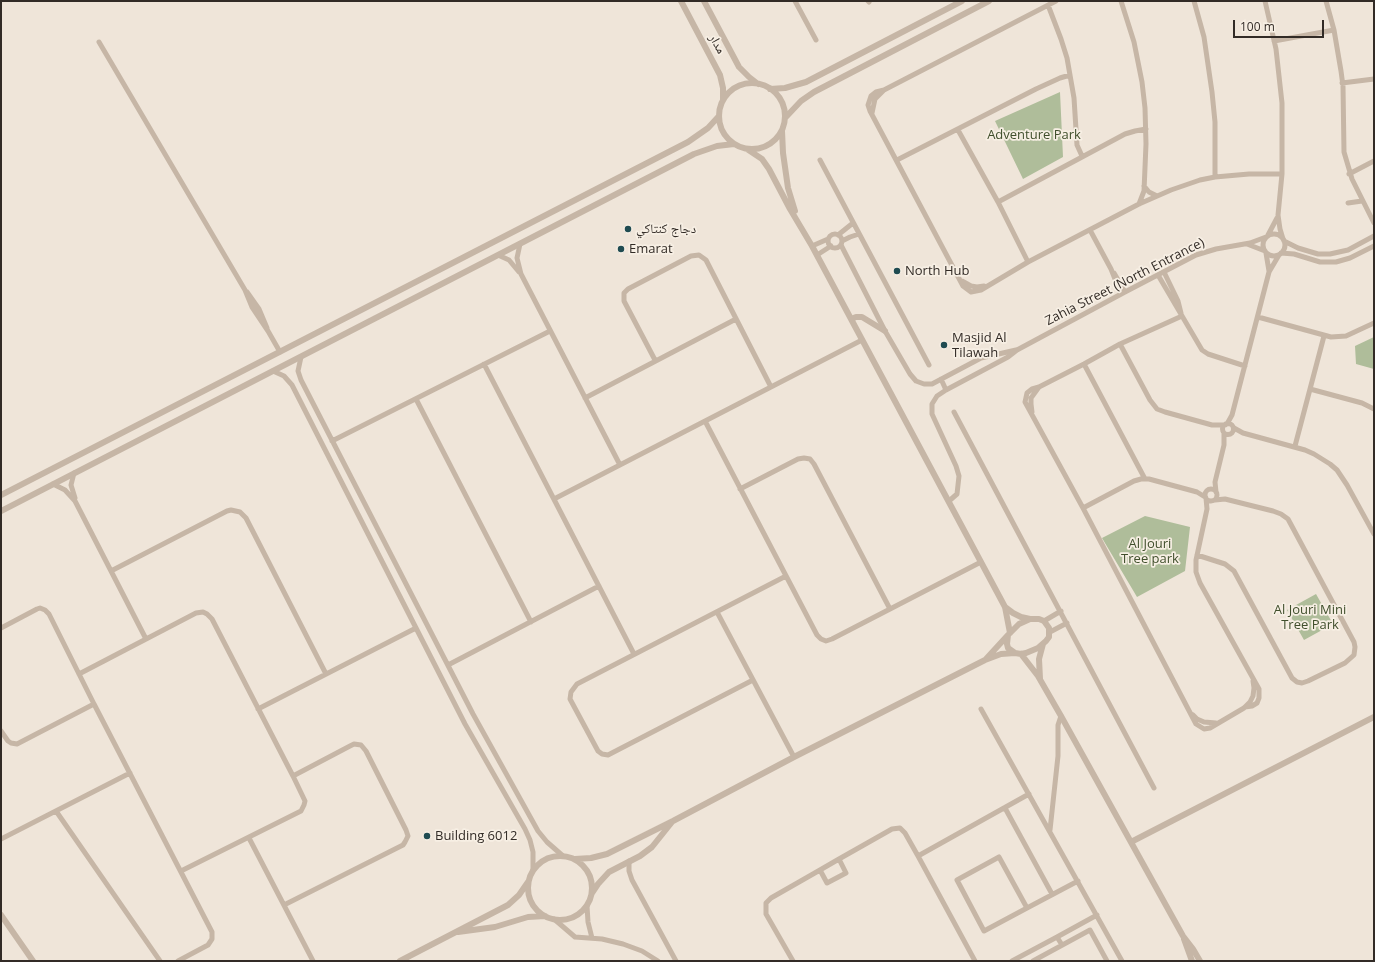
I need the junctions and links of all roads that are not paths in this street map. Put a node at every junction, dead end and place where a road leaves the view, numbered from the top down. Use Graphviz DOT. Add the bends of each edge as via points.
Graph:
graph roads {
  1 [pos="681,1"];
  2 [pos="704,1"];
  3 [pos="795,1"];
  4 [pos="962,1"];
  5 [pos="989,1"];
  6 [pos="1056,1"];
  7 [pos="1121,1"];
  8 [pos="1194,1"];
  9 [pos="1265,1"];
  10 [pos="1326,1"];
  11 [pos="1048,5"];
  12 [pos="1334,30"];
  13 [pos="816,40"];
  14 [pos="1274,41"];
  15 [pos="99,42"];
  16 [pos="1070,75"];
  17 [pos="1374,79"];
  18 [pos="1342,83"];
  19 [pos="758,84"];
  20 [pos="770,89"];
  21 [pos="723,100"];
  22 [pos="719,116"];
  23 [pos="785,118"];
  24 [pos="1146,129"];
  25 [pos="958,130"];
  26 [pos="782,131"];
  27 [pos="734,144"];
  28 [pos="747,149"];
  29 [pos="1082,156"];
  30 [pos="820,160"];
  31 [pos="897,160"];
  32 [pos="1374,161"];
  33 [pos="1282,174"];
  34 [pos="1350,174"];
  35 [pos="1215,177"];
  36 [pos="1144,186"];
  37 [pos="1157,196"];
  38 [pos="1362,201"];
  39 [pos="998,202"];
  40 [pos="1348,203"];
  41 [pos="1139,204"];
  42 [pos="1278,215"];
  43 [pos="853,223"];
  44 [pos="1374,223"];
  45 [pos="1090,230"];
  46 [pos="859,234"];
  47 [pos="838,235"];
  48 [pos="1267,236"];
  49 [pos="1374,236"];
  50 [pos="807,237"];
  51 [pos="828,239"];
  52 [pos="1284,240"];
  53 [pos="841,243"];
  54 [pos="520,244"];
  55 [pos="1246,244"];
  56 [pos="812,246"];
  57 [pos="831,246"];
  58 [pos="1374,246"];
  59 [pos="1265,252"];
  60 [pos="1280,254"];
  61 [pos="498,255"];
  62 [pos="817,255"];
  63 [pos="1028,262"];
  64 [pos="1164,272"];
  65 [pos="1269,272"];
  66 [pos="521,274"];
  67 [pos="1158,275"];
  68 [pos="1123,293"];
  69 [pos="1182,316"];
  70 [pos="1258,317"];
  71 [pos="736,319"];
  72 [pos="851,319"];
  73 [pos="1374,323"];
  74 [pos="550,331"];
  75 [pos="885,331"];
  76 [pos="1324,336"];
  77 [pos="862,340"];
  78 [pos="1120,344"];
  79 [pos="1017,350"];
  80 [pos="280,352"];
  81 [pos="301,357"];
  82 [pos="655,360"];
  83 [pos="976,360"];
  84 [pos="484,364"];
  85 [pos="1084,364"];
  86 [pos="929,365"];
  87 [pos="1245,366"];
  88 [pos="273,371"];
  89 [pos="981,371"];
  90 [pos="941,379"];
  91 [pos="771,387"];
  92 [pos="1310,389"];
  93 [pos="946,390"];
  94 [pos="585,398"];
  95 [pos="416,399"];
  96 [pos="1374,408"];
  97 [pos="954,412"];
  98 [pos="1232,414"];
  99 [pos="705,421"];
  100 [pos="1226,424"];
  101 [pos="1212,425"];
  102 [pos="1234,427"];
  103 [pos="1224,432"];
  104 [pos="1243,433"];
  105 [pos="1231,434"];
  106 [pos="332,441"];
  107 [pos="1224,445"];
  108 [pos="1294,446"];
  109 [pos="620,465"];
  110 [pos="74,473"];
  111 [pos="1145,479"];
  112 [pos="1215,482"];
  113 [pos="54,484"];
  114 [pos="740,489"];
  115 [pos="1208,490"];
  116 [pos="1197,492"];
  117 [pos="1217,493"];
  118 [pos="1,495"];
  119 [pos="1206,498"];
  120 [pos="554,499"];
  121 [pos="1225,499"];
  122 [pos="1215,500"];
  123 [pos="75,501"];
  124 [pos="949,501"];
  125 [pos="1083,508"];
  126 [pos="1207,509"];
  127 [pos="1,511"];
  128 [pos="1374,534"];
  129 [pos="1197,555"];
  130 [pos="981,562"];
  131 [pos="111,571"];
  132 [pos="786,576"];
  133 [pos="599,586"];
  134 [pos="1005,607"];
  135 [pos="890,610"];
  136 [pos="1060,611"];
  137 [pos="717,612"];
  138 [pos="1030,619"];
  139 [pos="1044,621"];
  140 [pos="531,622"];
  141 [pos="1067,623"];
  142 [pos="1,628"];
  143 [pos="416,628"];
  144 [pos="1050,632"];
  145 [pos="1009,634"];
  146 [pos="146,639"];
  147 [pos="1042,644"];
  148 [pos="634,654"];
  149 [pos="1018,654"];
  150 [pos="985,660"];
  151 [pos="448,665"];
  152 [pos="79,674"];
  153 [pos="326,674"];
  154 [pos="753,680"];
  155 [pos="1041,682"];
  156 [pos="94,704"];
  157 [pos="981,708"];
  158 [pos="258,709"];
  159 [pos="1061,716"];
  160 [pos="1374,718"];
  161 [pos="1,731"];
  162 [pos="794,757"];
  163 [pos="130,773"];
  164 [pos="294,776"];
  165 [pos="1154,788"];
  166 [pos="1029,794"];
  167 [pos="1005,808"];
  168 [pos="56,811"];
  169 [pos="674,821"];
  170 [pos="1050,831"];
  171 [pos="249,838"];
  172 [pos="1,839"];
  173 [pos="1131,842"];
  174 [pos="563,856"];
  175 [pos="918,856"];
  176 [pos="575,859"];
  177 [pos="839,859"];
  178 [pos="629,861"];
  179 [pos="533,870"];
  180 [pos="820,870"];
  181 [pos="181,871"];
  182 [pos="1078,881"];
  183 [pos="528,882"];
  184 [pos="592,893"];
  185 [pos="1052,894"];
  186 [pos="284,905"];
  187 [pos="587,906"];
  188 [pos="1027,908"];
  189 [pos="1,915"];
  190 [pos="1097,915"];
  191 [pos="545,916"];
  192 [pos="554,919"];
  193 [pos="456,932"];
  194 [pos="1183,936"];
  195 [pos="1057,937"];
  196 [pos="592,938"];
  197 [pos="1062,945"];
  198 [pos="33,961"];
  199 [pos="160,961"];
  200 [pos="178,961"];
  201 [pos="313,961"];
  202 [pos="400,961"];
  203 [pos="658,961"];
  204 [pos="676,961"];
  205 [pos="793,961"];
  206 [pos="975,961"];
  207 [pos="1012,961"];
  208 [pos="1033,961"];
  209 [pos="1107,961"];
  210 [pos="1122,961"];
  211 [pos="1192,961"];
  212 [pos="1200,961"];
  1 -- 21 [label="street, مدار" via="720,75"];
  2 -- 19 [label="street, مدار" via="736,61"];
  3 -- 13 [label="street"];
  4 -- 20 [label="street" via="806,82"];
  5 -- 23 [label="street" via="814,92"];
  6 -- 11 [label="street"];
  7 -- 24 [label="street" via="1131,31 1142,82"];
  8 -- 35 [label="street" via="1204,37 1212,92"];
  9 -- 14 [label="street"];
  10 -- 12 [label="street"];
  11 -- 16 [label="street" via="1061,39"];
  11 -- 31 [label="street" via="876,92 868,105"];
  12 -- 14 [label="street"];
  12 -- 18 [label="street"];
  14 -- 33 [label="street" via="1282,103"];
  15 -- 80 [label="street"];
  16 -- 25 [label="street" via="1054,80"];
  16 -- 29 [label="street" via="1076,110 1077,145"];
  17 -- 18 [label="street"];
  18 -- 34 [label="street" via="1343,147"];
  19 -- 20 [label="street"];
  19 -- 21 [label="street" via="738,86"];
  20 -- 23 [label="street" via="783,104"];
  21 -- 22 [label="street"];
  22 -- 27 [label="street" via="723,132"];
  22 -- 80 [label="street" via="688,142"];
  23 -- 26 [label="street"];
  24 -- 29 [label="street" via="1125,134"];
  24 -- 36 [label="street"];
  25 -- 31 [label="street"];
  25 -- 39 [label="street"];
  26 -- 28 [label="street" via="768,146"];
  26 -- 50 [label="street" via="783,153 793,207"];
  27 -- 28 [label="street"];
  27 -- 54 [label="street" via="709,148 694,154"];
  28 -- 50 [label="street" via="762,159 769,168"];
  29 -- 39 [label="street"];
  30 -- 43 [label="street"];
  31 -- 63 [label="street" via="965,289 978,292"];
  32 -- 34 [label="street"];
  33 -- 35 [label="street"];
  33 -- 42 [label="street"];
  34 -- 38 [label="street"];
  35 -- 37 [label="street" via="1185,184"];
  36 -- 37 [label="street"];
  36 -- 41 [label="street"];
  37 -- 41 [label="street"];
  38 -- 40 [label="street"];
  38 -- 44 [label="street"];
  39 -- 63 [label="street"];
  41 -- 45 [label="street"];
  42 -- 48 [label="street"];
  42 -- 52 [label="street"];
  43 -- 46 [label="street"];
  43 -- 47 [label="street"];
  45 -- 63 [label="street"];
  45 -- 68 [label="street"];
  46 -- 53 [label="street"];
  46 -- 86 [label="street"];
  47 -- 51 [label="street" via="832,234"];
  47 -- 53 [label="street"];
  48 -- 52 [label="street" via="1276,234"];
  48 -- 55 [label="street, Zahia Street (North Entrance)"];
  48 -- 59 [label="street" via="1263,242"];
  49 -- 52 [label="street" via="1348,250 1330,254 1318,254 1298,248"];
  50 -- 56 [label="street"];
  51 -- 56 [label="street"];
  51 -- 57 [label="street"];
  52 -- 60 [label="street" via="1285,248"];
  53 -- 57 [label="street" via="837,247"];
  53 -- 75 [label="street"];
  54 -- 61 [label="street"];
  54 -- 66 [label="street" via="517,258"];
  55 -- 59 [label="street"];
  55 -- 64 [label="street, Zahia Street (North Entrance)" via="1206,252"];
  56 -- 62 [label="street"];
  57 -- 62 [label="street"];
  58 -- 60 [label="street" via="1336,262 1320,262 1294,254"];
  59 -- 60 [label="street" via="1272,256"];
  59 -- 65 [label="street"];
  60 -- 65 [label="street"];
  61 -- 66 [label="street" via="509,260"];
  61 -- 81 [label="street"];
  62 -- 72 [label="street"];
  64 -- 67 [label="street, Zahia Street (North Entrance)"];
  64 -- 69 [label="street"];
  65 -- 70 [label="street"];
  66 -- 74 [label="street"];
  67 -- 68 [label="street, Zahia Street (North Entrance)"];
  67 -- 69 [label="street"];
  68 -- 79 [label="street, Zahia Street (North Entrance)"];
  69 -- 78 [label="street"];
  69 -- 87 [label="street" via="1202,350"];
  70 -- 76 [label="street"];
  70 -- 87 [label="street"];
  71 -- 82 [label="street"];
  71 -- 82 [label="street" via="704,258 696,254 691,256 624,293 624,301"];
  71 -- 91 [label="street"];
  72 -- 75 [label="street" via="856,316 862,317"];
  72 -- 77 [label="street"];
  73 -- 76 [label="street" via="1346,336"];
  74 -- 84 [label="street"];
  74 -- 94 [label="street"];
  75 -- 90 [label="street" via="916,381 928,384"];
  76 -- 92 [label="street"];
  77 -- 91 [label="street"];
  77 -- 124 [label="street"];
  78 -- 85 [label="street"];
  78 -- 101 [label="street" via="1154,407"];
  79 -- 83 [label="street"];
  79 -- 89 [label="street"];
  80 -- 118 [label="street"];
  81 -- 88 [label="street"];
  81 -- 106 [label="street" via="298,371 301,380"];
  82 -- 94 [label="street"];
  83 -- 89 [label="street"];
  83 -- 90 [label="street"];
  84 -- 95 [label="street"];
  84 -- 120 [label="street"];
  85 -- 111 [label="street"];
  85 -- 125 [label="street" via="1039,387 1030,404 1032,413"];
  87 -- 98 [label="street"];
  88 -- 110 [label="street"];
  88 -- 143 [label="street" via="284,376 292,385"];
  89 -- 93 [label="street"];
  90 -- 93 [label="street"];
  91 -- 99 [label="street"];
  92 -- 96 [label="street"];
  92 -- 108 [label="street"];
  93 -- 124 [label="street" via="937,396 932,409 959,473 957,494"];
  94 -- 109 [label="street"];
  95 -- 106 [label="street"];
  95 -- 140 [label="street"];
  97 -- 136 [label="street"];
  98 -- 100 [label="street"];
  98 -- 102 [label="street"];
  99 -- 109 [label="street"];
  99 -- 114 [label="street"];
  100 -- 101 [label="street"];
  100 -- 102 [label="street"];
  100 -- 103 [label="street"];
  101 -- 103 [label="street"];
  102 -- 104 [label="street"];
  102 -- 105 [label="street"];
  103 -- 105 [label="street" via="1227,435"];
  103 -- 107 [label="street"];
  104 -- 105 [label="street"];
  104 -- 108 [label="street"];
  105 -- 107 [label="street"];
  106 -- 151 [label="street"];
  107 -- 112 [label="street"];
  108 -- 128 [label="street" via="1314,454 1336,470"];
  109 -- 120 [label="street"];
  110 -- 113 [label="street"];
  110 -- 123 [label="street" via="71,485"];
  111 -- 116 [label="street"];
  111 -- 125 [label="street" via="1134,481"];
  112 -- 115 [label="street"];
  112 -- 117 [label="street"];
  113 -- 123 [label="street" via="65,490"];
  113 -- 127 [label="street"];
  114 -- 132 [label="street"];
  114 -- 135 [label="street" via="798,459 810,459"];
  115 -- 116 [label="street"];
  115 -- 117 [label="street" via="1212,489"];
  115 -- 119 [label="street"];
  116 -- 119 [label="street"];
  117 -- 121 [label="street"];
  117 -- 122 [label="street"];
  119 -- 122 [label="street" via="1210,501"];
  119 -- 126 [label="street"];
  120 -- 133 [label="street"];
  121 -- 122 [label="street"];
  121 -- 129 [label="street" via="1277,512 1288,519 1354,642 1354,655 1345,663 1308,682 1297,682 1292,678 1234,571 1225,564"];
  122 -- 126 [label="street"];
  123 -- 131 [label="street"];
  124 -- 130 [label="street"];
  125 -- 129 [label="street" via="1192,715 1204,722 1218,722 1254,704 1259,698 1259,689 1198,577 1195,566"];
  126 -- 129 [label="street"];
  130 -- 134 [label="street"];
  130 -- 135 [label="street"];
  131 -- 146 [label="street"];
  131 -- 153 [label="street" via="227,511 236,510 246,518"];
  132 -- 135 [label="street" via="817,635 824,640 832,639"];
  132 -- 137 [label="street"];
  133 -- 140 [label="street"];
  133 -- 148 [label="street"];
  134 -- 138 [label="street" via="1017,615"];
  134 -- 145 [label="street"];
  136 -- 139 [label="street"];
  136 -- 141 [label="street"];
  137 -- 148 [label="street"];
  137 -- 154 [label="street"];
  138 -- 139 [label="street"];
  138 -- 145 [label="street" via="1019,624"];
  139 -- 144 [label="street"];
  140 -- 151 [label="street"];
  141 -- 144 [label="street"];
  141 -- 165 [label="street"];
  142 -- 152 [label="street" via="37,609 45,610"];
  143 -- 153 [label="street"];
  143 -- 179 [label="street" via="465,724 528,834 533,852"];
  144 -- 147 [label="street"];
  145 -- 149 [label="street" via="1008,648"];
  145 -- 150 [label="street"];
  146 -- 152 [label="street"];
  146 -- 158 [label="street" via="196,613 207,614 212,619"];
  147 -- 149 [label="street" via="1032,651"];
  147 -- 155 [label="street" via="1039,667"];
  148 -- 154 [label="street" via="577,684 570,692 572,702 596,749 602,754 610,754"];
  149 -- 150 [label="street" via="1001,654"];
  149 -- 155 [label="street" via="1034,670"];
  150 -- 162 [label="street"];
  151 -- 174 [label="street" via="538,831 546,842"];
  152 -- 156 [label="street"];
  153 -- 158 [label="street"];
  154 -- 162 [label="street"];
  155 -- 159 [label="street"];
  156 -- 161 [label="street" via="17,744 8,741"];
  156 -- 163 [label="street"];
  157 -- 166 [label="street"];
  158 -- 164 [label="street"];
  159 -- 170 [label="street" via="1058,725 1058,756"];
  159 -- 173 [label="street"];
  160 -- 173 [label="street"];
  162 -- 169 [label="street"];
  163 -- 168 [label="street"];
  163 -- 181 [label="street"];
  164 -- 171 [label="street" via="304,798 303,808"];
  164 -- 186 [label="street" via="354,744 361,745 408,836 405,842 393,850"];
  166 -- 167 [label="street"];
  166 -- 170 [label="street"];
  167 -- 175 [label="street"];
  167 -- 185 [label="street"];
  168 -- 172 [label="street"];
  168 -- 199 [label="street"];
  169 -- 176 [label="street" via="607,854"];
  169 -- 178 [label="street" via="652,846"];
  170 -- 182 [label="street"];
  171 -- 181 [label="street"];
  171 -- 186 [label="street"];
  173 -- 194 [label="street"];
  174 -- 176 [label="street"];
  174 -- 179 [label="street" via="549,857"];
  175 -- 177 [label="street" via="905,833 896,828"];
  175 -- 206 [label="street"];
  176 -- 184 [label="street" via="589,874"];
  177 -- 180 [label="street"];
  177 -- 180 [label="street" via="846,872 840,876 827,883"];
  178 -- 184 [label="street" via="605,876"];
  178 -- 204 [label="street" via="632,880"];
  179 -- 183 [label="street"];
  180 -- 205 [label="street" via="766,903 766,914"];
  181 -- 200 [label="street" via="213,936 208,945"];
  182 -- 185 [label="street"];
  182 -- 190 [label="street"];
  183 -- 191 [label="street" via="531,902"];
  183 -- 193 [label="street" via="508,906"];
  184 -- 187 [label="street"];
  185 -- 188 [label="street"];
  186 -- 201 [label="street"];
  187 -- 192 [label="street" via="569,919"];
  187 -- 196 [label="street"];
  188 -- 188 [label="street" via="984,931 957,880 999,857"];
  189 -- 198 [label="street"];
  190 -- 195 [label="street"];
  190 -- 210 [label="street"];
  191 -- 192 [label="street"];
  191 -- 193 [label="street" via="528,917 495,927"];
  192 -- 196 [label="street" via="575,937"];
  193 -- 202 [label="street"];
  194 -- 211 [label="street"];
  194 -- 212 [label="street"];
  195 -- 197 [label="street"];
  195 -- 207 [label="street"];
  196 -- 203 [label="street" via="633,947"];
  197 -- 208 [label="street"];
  197 -- 209 [label="street" via="1090,930"];
}
